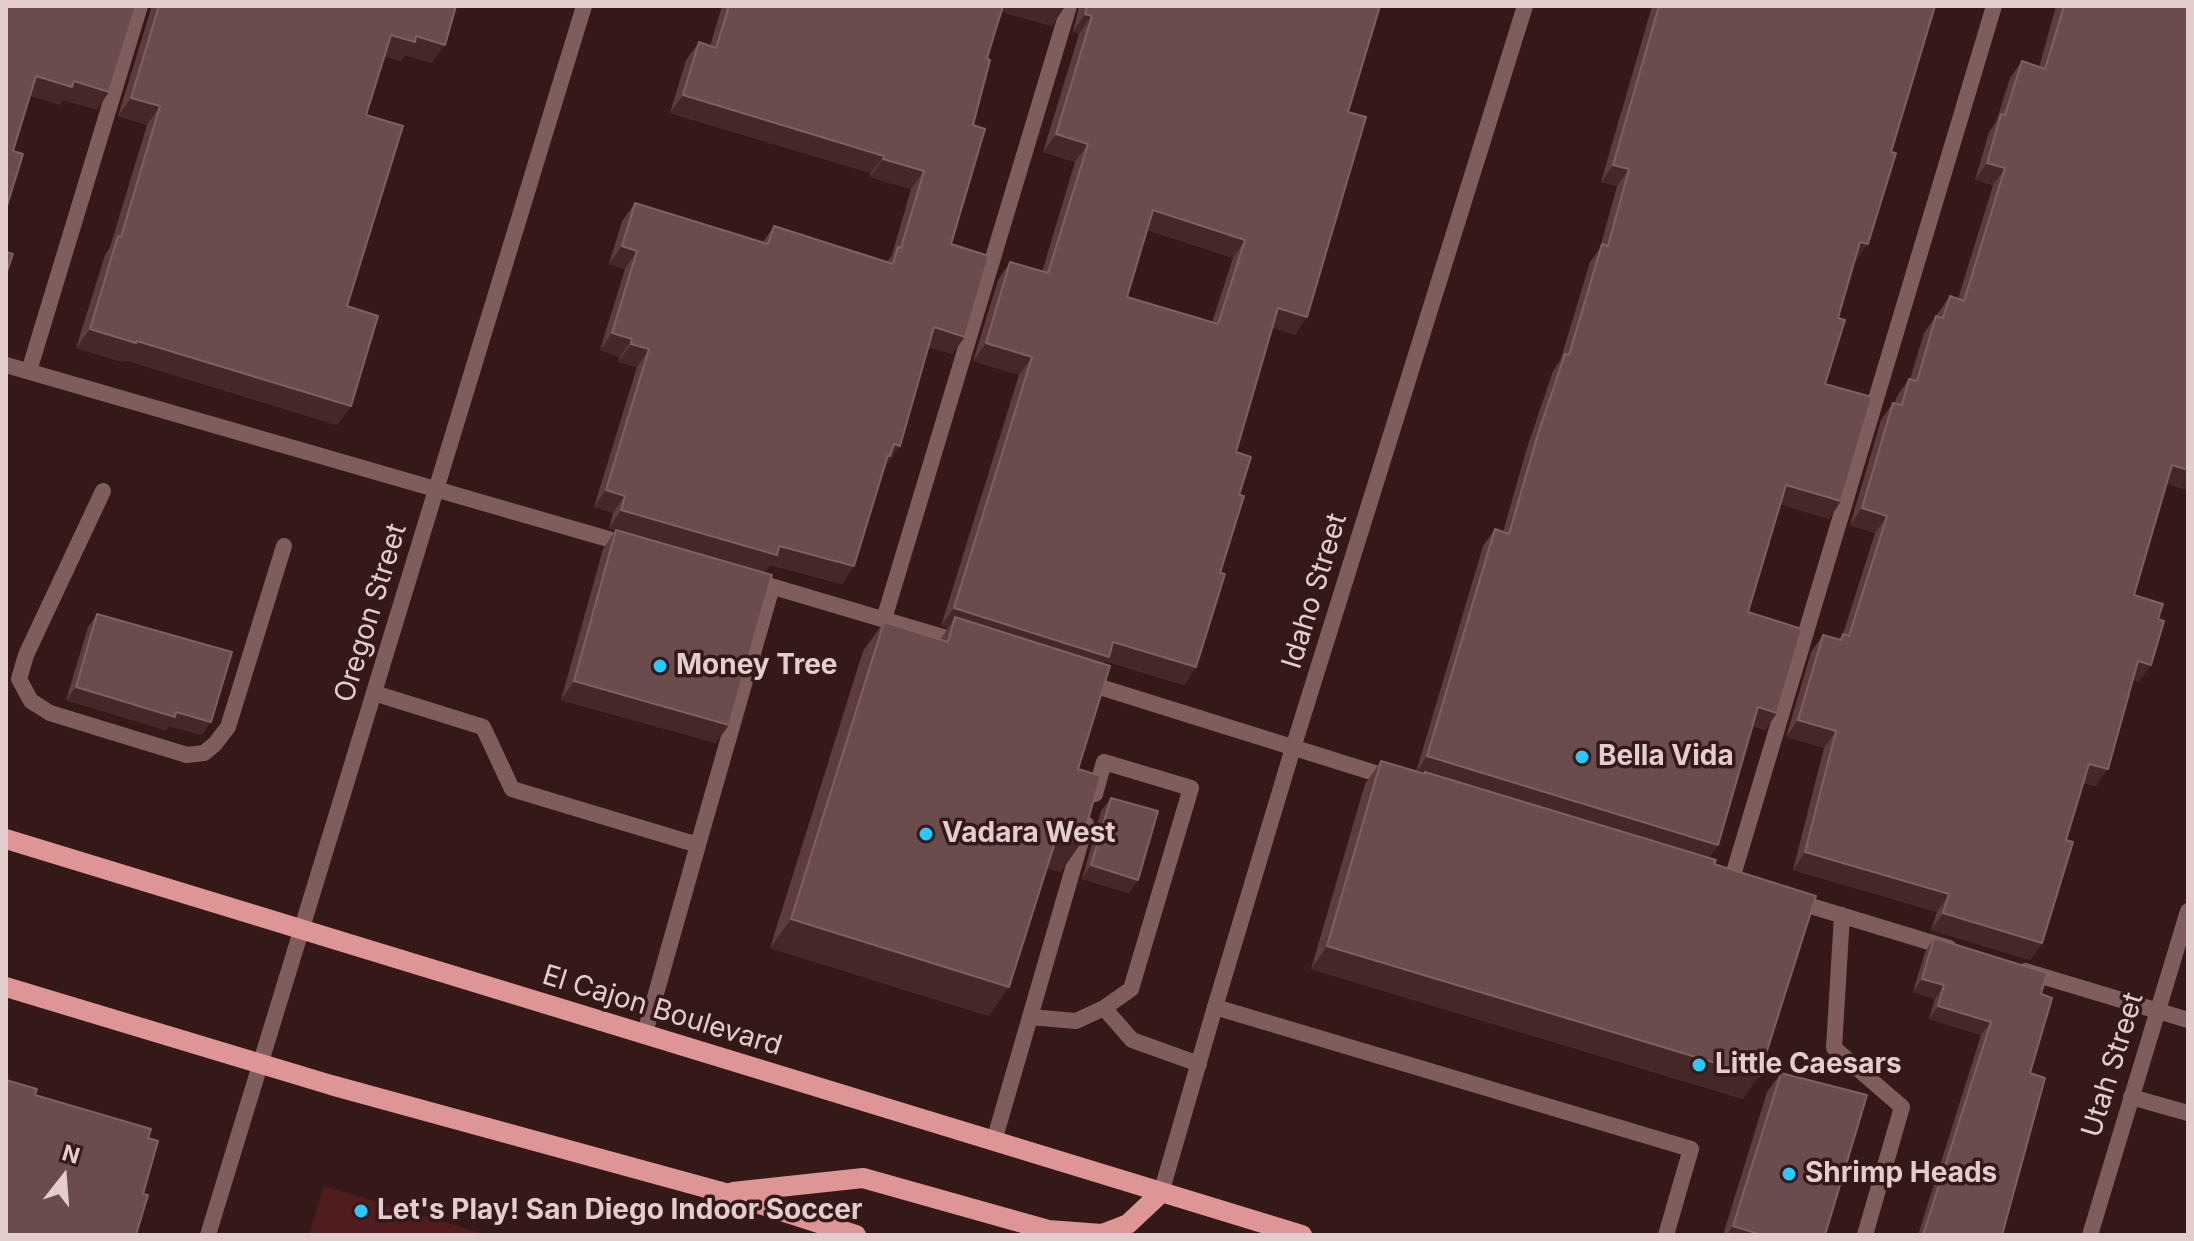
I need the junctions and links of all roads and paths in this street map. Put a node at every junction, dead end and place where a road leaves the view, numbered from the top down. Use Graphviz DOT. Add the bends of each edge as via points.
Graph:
graph roads {
  1 [pos="140,6"];
  2 [pos="584,6"];
  3 [pos="1069,6"];
  4 [pos="1525,6"];
  5 [pos="1994,6"];
  6 [pos="6,365"];
  7 [pos="29,371"];
  8 [pos="435,489"];
  9 [pos="103,491"];
  10 [pos="284,546"];
  11 [pos="641,549"];
  12 [pos="729,574"];
  13 [pos="772,587"];
  14 [pos="884,619"];
  15 [pos="973,646"];
  16 [pos="1072,678"];
  17 [pos="374,693"];
  18 [pos="1293,748"];
  19 [pos="1414,785"];
  20 [pos="6,839"];
  21 [pos="698,845"];
  22 [pos="1731,882"];
  23 [pos="1773,895"];
  24 [pos="2188,911"];
  25 [pos="1842,915"];
  26 [pos="302,931"];
  27 [pos="1962,952"];
  28 [pos="2007,965"];
  29 [pos="6,987"];
  30 [pos="1215,1007"];
  31 [pos="1104,1008"];
  32 [pos="2157,1011"];
  33 [pos="1030,1017"];
  34 [pos="2188,1020"];
  35 [pos="644,1036"];
  36 [pos="1199,1064"];
  37 [pos="262,1065"];
  38 [pos="2131,1097"];
  39 [pos="2188,1113"];
  40 [pos="994,1141"];
  41 [pos="725,1193"];
  42 [pos="1161,1193"];
  43 [pos="208,1235"];
  44 [pos="856,1235"];
  45 [pos="1302,1235"];
  46 [pos="1666,1235"];
  47 [pos="1865,1235"];
  48 [pos="2090,1235"];
  1 -- 7 [label="street"];
  2 -- 8 [label="street, Oregon Street"];
  3 -- 14 [label="street"];
  4 -- 18 [label="street, Idaho Street"];
  5 -- 22 [label="street"];
  6 -- 7 [label="street"];
  7 -- 8 [label="street"];
  8 -- 11 [label="street"];
  8 -- 17 [label="street, Oregon Street"];
  9 -- 10 [label="street" via="19,679 31,701 50,713 187,755 204,753 228,727"];
  12 -- 13 [label="street"];
  13 -- 14 [label="street"];
  13 -- 21 [label="street"];
  14 -- 15 [label="street"];
  16 -- 18 [label="street"];
  17 -- 21 [label="street" via="483,727 512,789"];
  17 -- 26 [label="street, Oregon Street"];
  18 -- 19 [label="street"];
  18 -- 30 [label="street, Idaho Street"];
  20 -- 26 [label="main road, El Cajon Boulevard"];
  21 -- 35 [label="street"];
  23 -- 25 [label="street"];
  24 -- 32 [label="street, Utah Street"];
  25 -- 27 [label="street"];
  25 -- 47 [label="street" via="1834,1048 1902,1107"];
  26 -- 35 [label="main road, El Cajon Boulevard"];
  26 -- 37 [label="street, Oregon Street"];
  28 -- 32 [label="street"];
  29 -- 37 [label="main road"];
  30 -- 36 [label="street, Idaho Street"];
  30 -- 46 [label="street" via="1691,1149"];
  31 -- 33 [label="street" via="1076,1021"];
  31 -- 33 [label="street" via="1131,989 1191,788 1104,762"];
  31 -- 36 [label="street" via="1132,1040"];
  32 -- 34 [label="street"];
  32 -- 38 [label="street, Utah Street"];
  33 -- 40 [label="street"];
  35 -- 40 [label="main road, El Cajon Boulevard"];
  36 -- 42 [label="street, Idaho Street"];
  37 -- 41 [label="main road"];
  37 -- 43 [label="street, Oregon Street"];
  38 -- 39 [label="street"];
  38 -- 48 [label="street, Utah Street"];
  40 -- 42 [label="main road, El Cajon Boulevard"];
  41 -- 42 [label="main road" via="863,1178 1048,1230 1102,1234 1128,1224"];
  41 -- 44 [label="main road"];
  42 -- 45 [label="main road, El Cajon Boulevard"];
}
